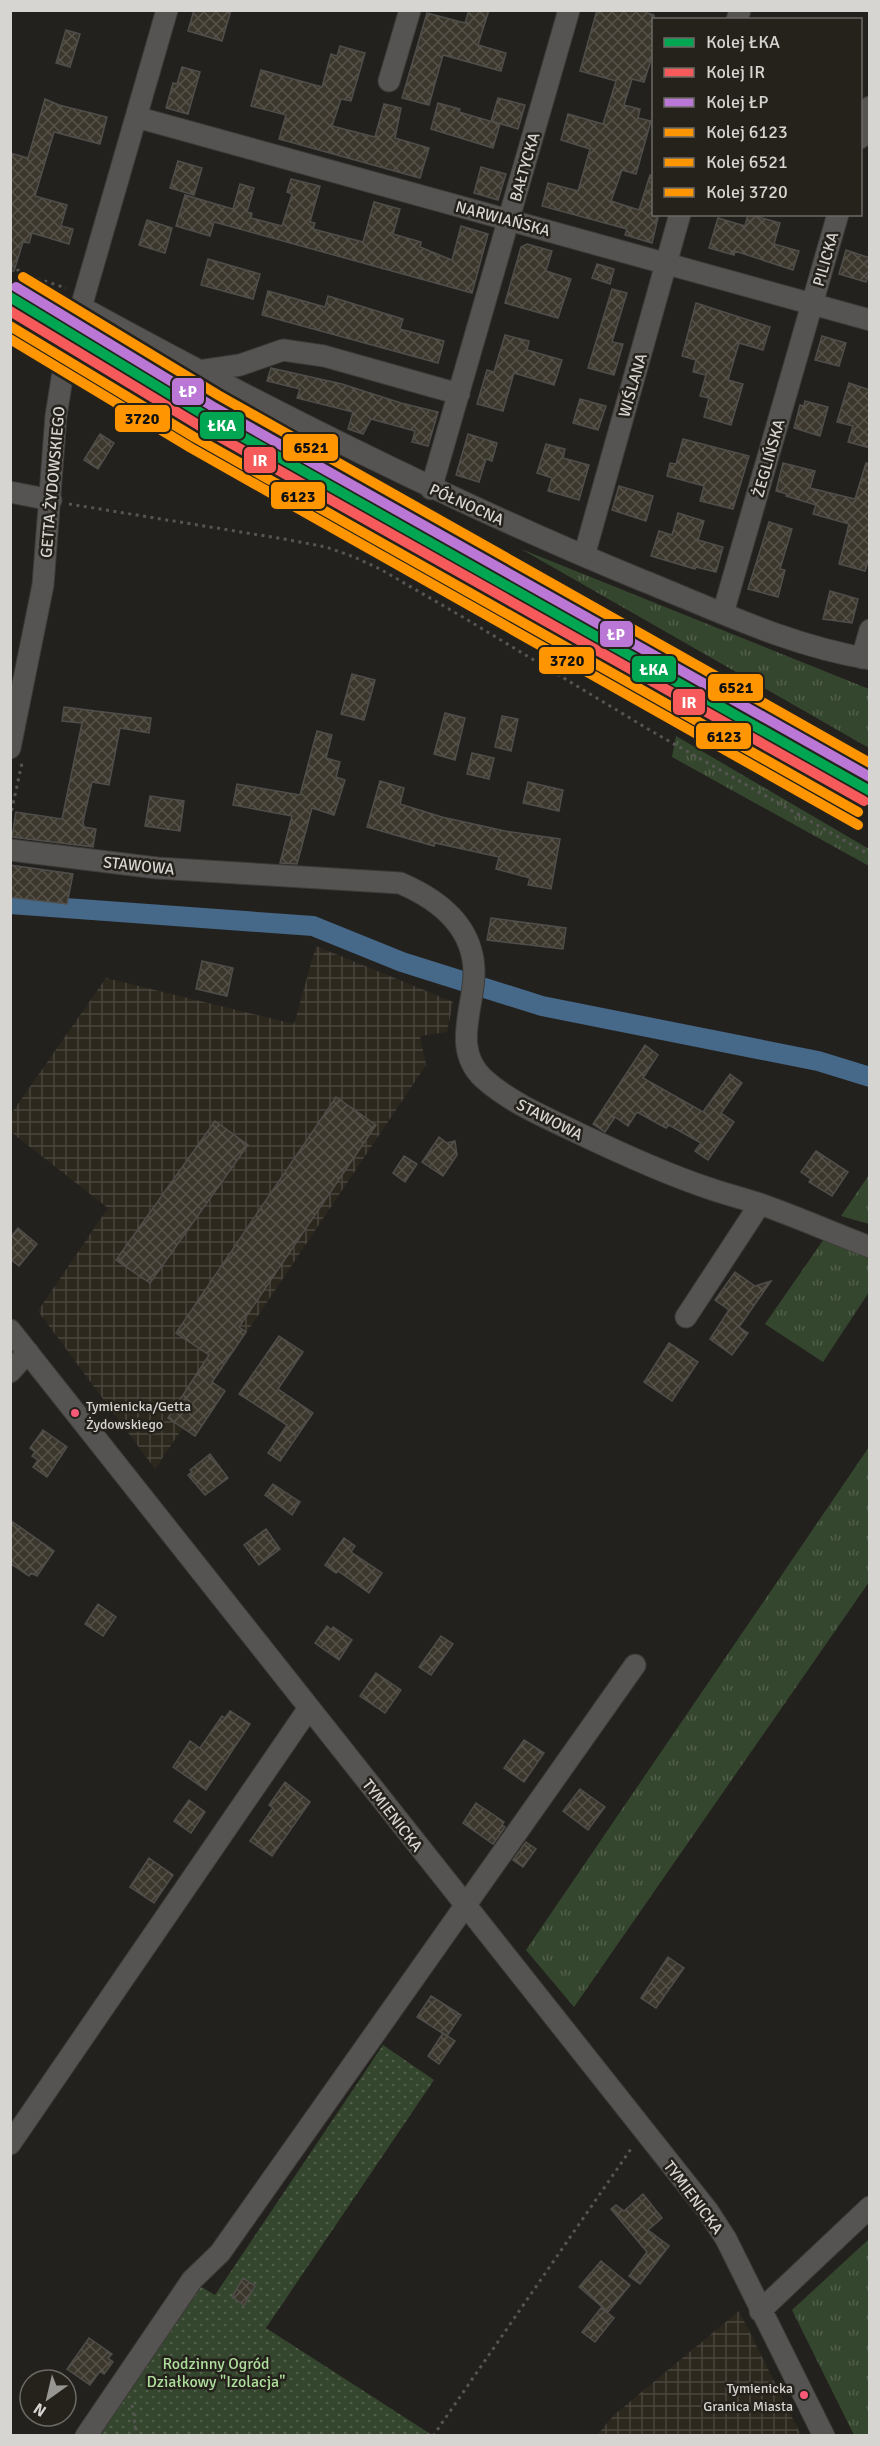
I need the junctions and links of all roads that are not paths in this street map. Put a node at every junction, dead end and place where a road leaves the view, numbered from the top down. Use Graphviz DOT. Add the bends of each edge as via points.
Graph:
graph roads {
  1 [pos="167,10"];
  2 [pos="410,10"];
  3 [pos="569,10"];
  4 [pos="389,81"];
  5 [pos="870,107"];
  6 [pos="136,117"];
  7 [pos="862,135"];
  8 [pos="679,216"];
  9 [pos="837,216"];
  10 [pos="509,220"];
  11 [pos="666,263"];
  12 [pos="83,301"];
  13 [pos="813,304"];
  14 [pos="870,320"];
  15 [pos="199,371"];
  16 [pos="459,394"];
  17 [pos="431,489"];
  18 [pos="10,492"];
  19 [pos="51,500"];
  20 [pos="584,556"];
  21 [pos="723,613"];
  22 [pos="870,630"];
  23 [pos="866,658"];
  24 [pos="10,748"];
  25 [pos="10,850"];
  26 [pos="760,1204"];
  27 [pos="870,1247"];
  28 [pos="686,1317"];
  29 [pos="10,1330"];
  30 [pos="28,1352"];
  31 [pos="10,1372"];
  32 [pos="635,1665"];
  33 [pos="309,1708"];
  34 [pos="466,1908"];
  35 [pos="10,2144"];
  36 [pos="870,2207"];
  37 [pos="760,2311"];
  38 [pos="86,2436"];
  39 [pos="824,2436"];
  1 -- 6 [label="street, GETTA ŻYDOWSKIEGO"];
  2 -- 4 [label="street"];
  3 -- 10 [label="street, BAŁTYCKA"];
  5 -- 7 [label="street"];
  6 -- 10 [label="street, NARWIAŃSKA"];
  6 -- 12 [label="street, GETTA ŻYDOWSKIEGO"];
  8 -- 11 [label="street, WIŚLANA"];
  9 -- 13 [label="street, PILICKA"];
  10 -- 11 [label="street, NARWIAŃSKA"];
  10 -- 16 [label="street, BAŁTYCKA"];
  11 -- 13 [label="street, NARWIAŃSKA"];
  11 -- 20 [label="street, WIŚLANA"];
  12 -- 15 [label="street, PÓŁNOCNA"];
  12 -- 19 [label="street, GETTA ŻYDOWSKIEGO" via="61,384"];
  13 -- 14 [label="street, NARWIAŃSKA"];
  13 -- 21 [label="street, ŻEGLIŃSKA"];
  15 -- 16 [label="street" via="240,365 283,350 324,356"];
  15 -- 17 [label="street, PÓŁNOCNA"];
  16 -- 17 [label="street, BAŁTYCKA"];
  17 -- 20 [label="street, PÓŁNOCNA"];
  18 -- 19 [label="street"];
  19 -- 24 [label="street, GETTA ŻYDOWSKIEGO" via="44,585"];
  20 -- 21 [label="street, PÓŁNOCNA"];
  21 -- 23 [label="street, PÓŁNOCNA" via="789,639"];
  22 -- 23 [label="street"];
  25 -- 26 [label="street, STAWOWA" via="157,868 400,883 424,893 455,919 468,939 474,975 465,1043 482,1077 520,1106 615,1151"];
  26 -- 27 [label="street, STAWOWA"];
  26 -- 28 [label="street"];
  29 -- 30 [label="street, TYMIENICKA"];
  30 -- 31 [label="street"];
  30 -- 33 [label="street, TYMIENICKA"];
  32 -- 34 [label="street"];
  33 -- 34 [label="street, TYMIENICKA"];
  33 -- 35 [label="street"];
  34 -- 37 [label="street, TYMIENICKA" via="708,2211 726,2239"];
  34 -- 38 [label="street" via="220,2253 192,2280"];
  36 -- 37 [label="street"];
  37 -- 39 [label="street, TYMIENICKA"];
}
